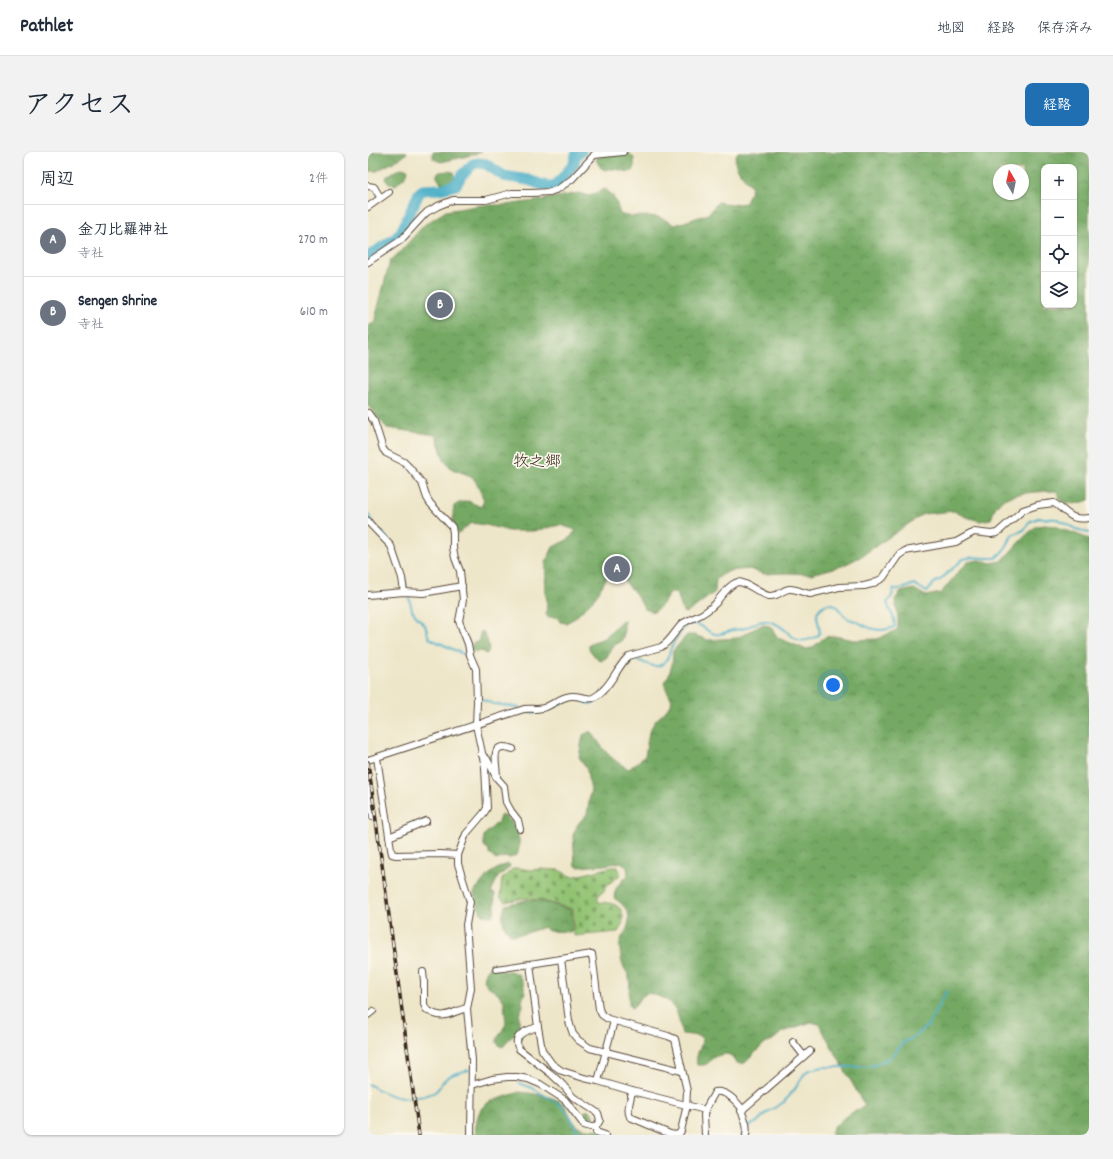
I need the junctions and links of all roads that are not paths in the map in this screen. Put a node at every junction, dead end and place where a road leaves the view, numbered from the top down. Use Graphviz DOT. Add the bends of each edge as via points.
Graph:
graph roads {
  1 [pos="623,152"];
  2 [pos="596,153"];
  3 [pos="368,186"];
  4 [pos="389,192"];
  5 [pos="380,198"];
  6 [pos="368,207"];
  7 [pos="368,262"];
  8 [pos="368,413"];
  9 [pos="1089,518"];
  10 [pos="368,520"];
  11 [pos="462,586"];
  12 [pos="407,592"];
  13 [pos="368,595"];
  14 [pos="476,725"];
  15 [pos="513,749"];
  16 [pos="481,754"];
  17 [pos="377,758"];
  18 [pos="368,760"];
  19 [pos="497,778"];
  20 [pos="368,785"];
  21 [pos="373,817"];
  22 [pos="426,821"];
  23 [pos="520,829"];
  24 [pos="389,837"];
  25 [pos="458,855"];
  26 [pos="561,959"];
  27 [pos="530,964"];
  28 [pos="496,969"];
  29 [pos="423,972"];
  30 [pos="467,1008"];
  31 [pos="614,1021"];
  32 [pos="538,1027"];
  33 [pos="793,1042"];
  34 [pos="810,1051"];
  35 [pos="606,1052"];
  36 [pos="804,1056"];
  37 [pos="682,1071"];
  38 [pos="598,1081"];
  39 [pos="472,1085"];
  40 [pos="632,1091"];
  41 [pos="686,1104"];
  42 [pos="704,1110"];
  43 [pos="743,1110"];
  44 [pos="596,1127"];
  45 [pos="470,1135"];
  46 [pos="605,1135"];
  47 [pos="705,1135"];
  48 [pos="746,1135"];
  1 -- 2 [label="street"];
  2 -- 7 [label="street" via="572,179 550,192 512,193 486,200 453,200 438,206 427,212 401,240"];
  3 -- 5 [label="street" via="374,187"];
  4 -- 5 [label="street"];
  5 -- 6 [label="street"];
  8 -- 11 [label="street" via="374,421 383,449 409,467 422,483 430,503 452,528 453,548"];
  9 -- 14 [label="street" via="1073,518 1054,503 1038,505 1022,510 997,533 974,532 956,542 905,551 898,556 883,578 864,586 839,587 810,594 791,588 774,596 762,594 739,582 707,611 683,624 666,644 625,658 614,677 595,697 561,698 541,708 524,709"];
  10 -- 12 [label="street" via="391,546"];
  11 -- 12 [label="street" via="423,593"];
  11 -- 14 [label="street" via="463,600 459,621 476,669"];
  12 -- 13 [label="street"];
  14 -- 16 [label="street"];
  14 -- 17 [label="street"];
  15 -- 19 [label="street" via="503,747 496,751"];
  16 -- 19 [label="street" via="487,759"];
  16 -- 25 [label="street" via="487,808 466,834"];
  17 -- 18 [label="street"];
  17 -- 24 [label="street"];
  19 -- 23 [label="street" via="504,786 506,802 518,820"];
  20 -- 21 [label="street"];
  22 -- 24 [label="street"];
  24 -- 25 [label="street" via="392,854"];
  25 -- 30 [label="street" via="458,864 470,902 466,925 471,988"];
  26 -- 27 [label="street"];
  26 -- 31 [label="street" via="592,954 599,1009 602,1015"];
  26 -- 35 [label="street" via="573,1034 584,1045"];
  27 -- 28 [label="street"];
  27 -- 32 [label="street"];
  29 -- 30 [label="street" via="426,1009 438,1016"];
  30 -- 39 [label="street"];
  31 -- 35 [label="street"];
  31 -- 37 [label="street" via="675,1039"];
  32 -- 38 [label="street" via="542,1050 552,1064 562,1071"];
  32 -- 44 [label="street" via="525,1030 519,1037 518,1045 573,1097 598,1113 600,1120"];
  33 -- 36 [label="street"];
  34 -- 36 [label="street"];
  35 -- 37 [label="street"];
  35 -- 38 [label="street"];
  36 -- 43 [label="street"];
  37 -- 41 [label="street" via="687,1091"];
  38 -- 40 [label="street"];
  39 -- 44 [label="street" via="507,1077 528,1079 565,1100 584,1125"];
  39 -- 45 [label="street"];
  40 -- 41 [label="street"];
  40 -- 41 [label="street" via="628,1108 630,1117 670,1134 676,1135 681,1131"];
  41 -- 42 [label="street"];
  42 -- 43 [label="street" via="717,1091 734,1100"];
  42 -- 47 [label="street"];
  43 -- 48 [label="street" via="741,1111 747,1126"];
  44 -- 46 [label="street" via="596,1132"];
}
